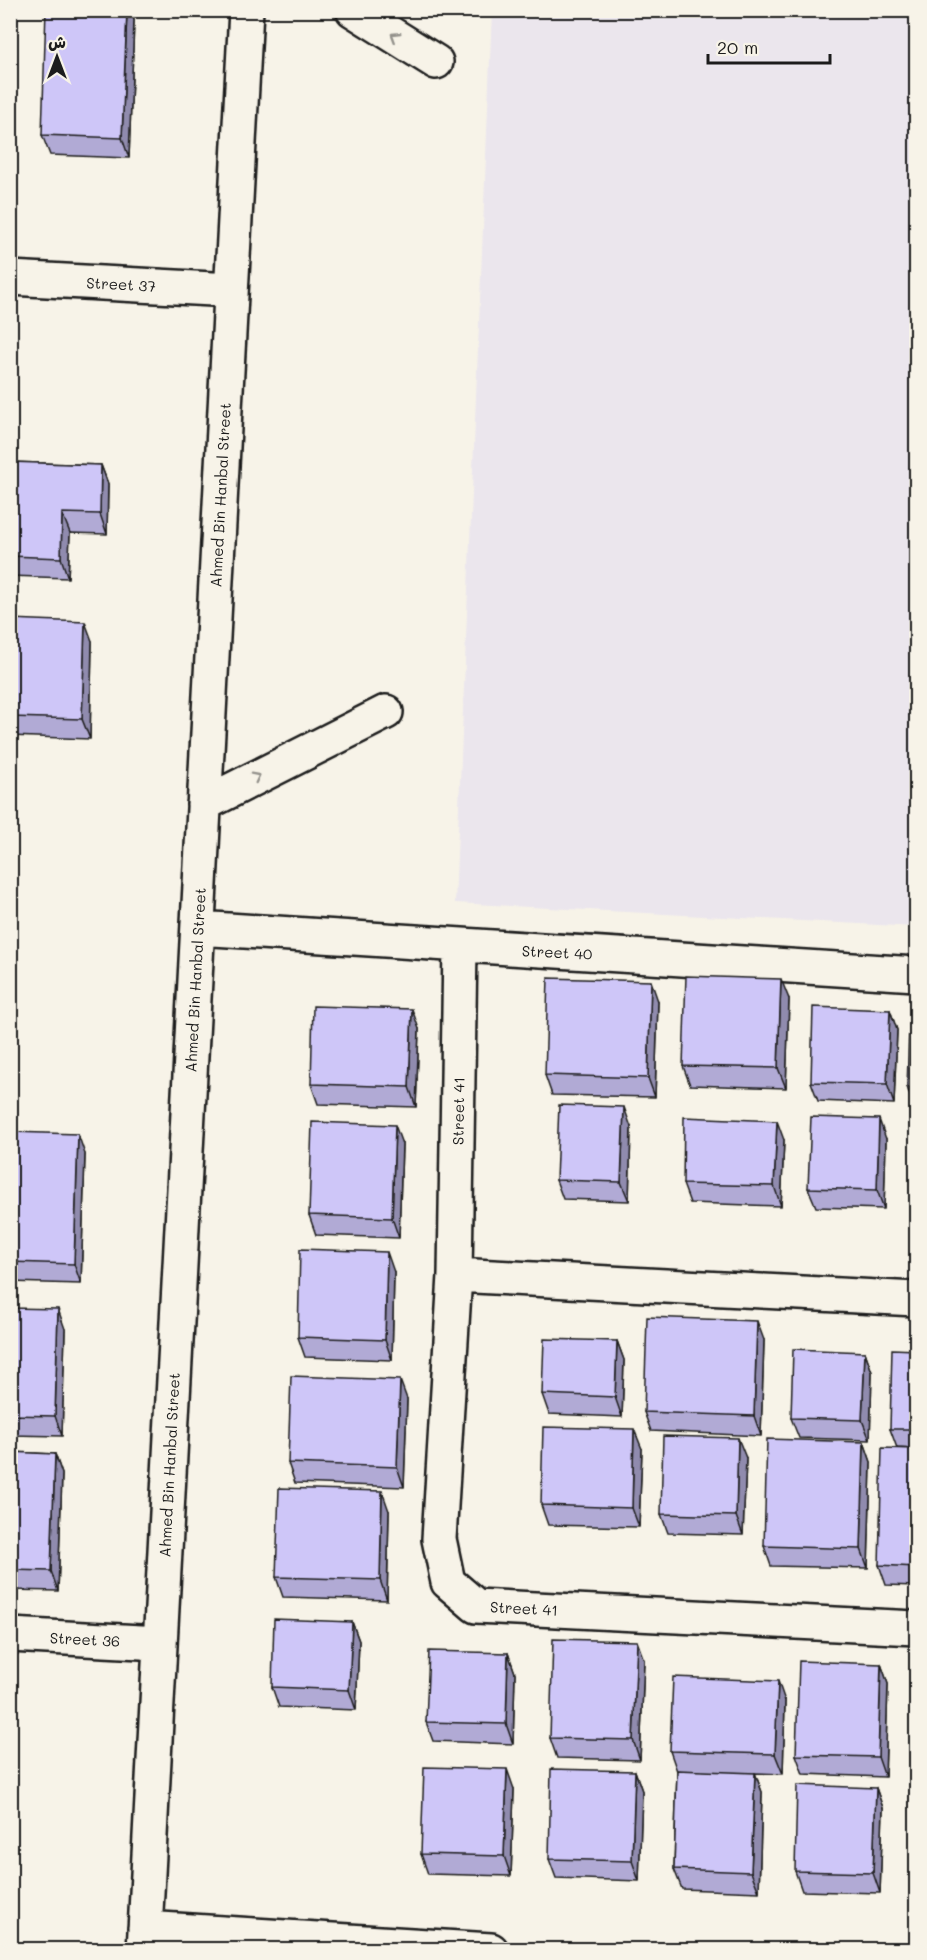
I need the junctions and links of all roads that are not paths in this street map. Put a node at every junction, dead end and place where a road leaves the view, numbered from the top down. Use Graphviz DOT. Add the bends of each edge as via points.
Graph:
graph roads {
  1 [pos="246,10"];
  2 [pos="353,10"];
  3 [pos="436,62"];
  4 [pos="10,278"];
  5 [pos="231,290"];
  6 [pos="386,712"];
  7 [pos="204,804"];
  8 [pos="198,928"];
  9 [pos="460,946"];
  10 [pos="916,974"];
  11 [pos="455,1275"];
  12 [pos="916,1299"];
  13 [pos="916,1628"];
  14 [pos="10,1635"];
  15 [pos="160,1643"];
  16 [pos="144,1939"];
  17 [pos="404,1947"];
  18 [pos="491,1950"];
  1 -- 5 [label="street, Ahmed Bin Hanbal Street"];
  3 -- 2 [label="street, one-way"];
  4 -- 5 [label="street, Street 37"];
  5 -- 7 [label="street, Ahmed Bin Hanbal Street"];
  7 -- 6 [label="street, one-way"];
  7 -- 8 [label="street, Ahmed Bin Hanbal Street"];
  8 -- 9 [label="street, Street 40"];
  8 -- 15 [label="street, Ahmed Bin Hanbal Street"];
  9 -- 10 [label="street, Street 40"];
  9 -- 11 [label="street, Street 41"];
  11 -- 12 [label="street"];
  11 -- 13 [label="street, Street 41" via="439,1539 448,1582 476,1606"];
  14 -- 15 [label="street, Street 36"];
  15 -- 16 [label="street, Ahmed Bin Hanbal Street"];
  16 -- 17 [label="street"];
  17 -- 18 [label="street"];
}
